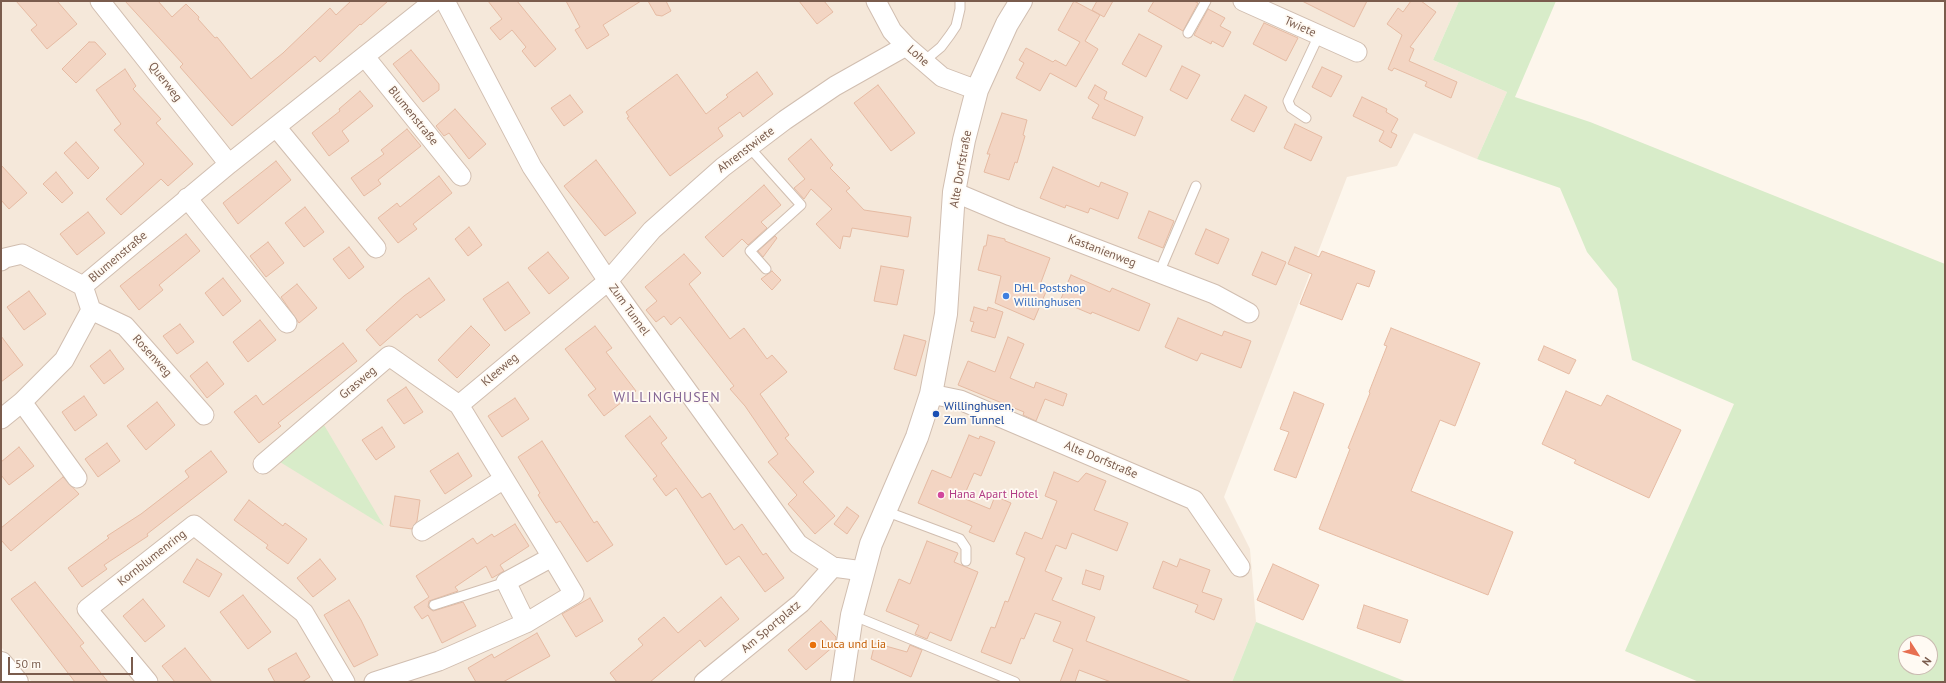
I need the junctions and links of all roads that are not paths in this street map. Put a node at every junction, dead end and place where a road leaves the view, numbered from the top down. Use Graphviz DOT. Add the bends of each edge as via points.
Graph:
graph roads {
  1 [pos="100,1"];
  2 [pos="434,1"];
  3 [pos="445,1"];
  4 [pos="876,1"];
  5 [pos="960,1"];
  6 [pos="1021,1"];
  7 [pos="1206,1"];
  8 [pos="1243,1"];
  9 [pos="1188,33"];
  10 [pos="1319,35"];
  11 [pos="906,46"];
  12 [pos="1357,52"];
  13 [pos="365,57"];
  14 [pos="923,62"];
  15 [pos="977,90"];
  16 [pos="1306,118"];
  17 [pos="276,126"];
  18 [pos="749,147"];
  19 [pos="229,164"];
  20 [pos="461,176"];
  21 [pos="1196,186"];
  22 [pos="954,192"];
  23 [pos="187,198"];
  24 [pos="376,248"];
  25 [pos="1,261"];
  26 [pos="766,269"];
  27 [pos="1159,273"];
  28 [pos="608,281"];
  29 [pos="83,286"];
  30 [pos="91,310"];
  31 [pos="1249,313"];
  32 [pos="287,323"];
  33 [pos="931,394"];
  34 [pos="22,402"];
  35 [pos="459,405"];
  36 [pos="204,415"];
  37 [pos="1,419"];
  38 [pos="263,464"];
  39 [pos="77,478"];
  40 [pos="504,479"];
  41 [pos="885,511"];
  42 [pos="422,531"];
  43 [pos="552,557"];
  44 [pos="966,561"];
  45 [pos="833,567"];
  46 [pos="1240,567"];
  47 [pos="863,572"];
  48 [pos="506,582"];
  49 [pos="434,605"];
  50 [pos="852,616"];
  51 [pos="526,623"];
  52 [pos="1,663"];
  53 [pos="17,682"];
  54 [pos="148,682"];
  55 [pos="345,682"];
  56 [pos="374,682"];
  57 [pos="704,682"];
  58 [pos="842,682"];
  59 [pos="1015,682"];
  1 -- 19 [label="street, Querweg"];
  2 -- 13 [label="street, Blumenstraße"];
  3 -- 28 [label="street, Zum Tunnel" via="532,167"];
  4 -- 11 [label="street, Lohe" via="892,31"];
  5 -- 14 [label="lane" via="956,26 941,47"];
  6 -- 15 [label="street, Alte Dorfstraße"];
  7 -- 9 [label="lane"];
  8 -- 10 [label="street, Twiete"];
  10 -- 12 [label="street, Twiete"];
  10 -- 16 [label="lane" via="1288,101 1291,108"];
  11 -- 14 [label="street, Lohe"];
  11 -- 18 [label="street, Ahrenstwiete" via="835,86"];
  13 -- 17 [label="street, Blumenstraße"];
  13 -- 20 [label="street, Blumenstraße"];
  14 -- 15 [label="street, Lohe" via="942,77"];
  15 -- 22 [label="street, Alte Dorfstraße"];
  17 -- 19 [label="street, Blumenstraße"];
  17 -- 24 [label="street"];
  18 -- 26 [label="lane" via="801,205 750,251"];
  18 -- 28 [label="street, Ahrenstwiete" via="652,230"];
  19 -- 23 [label="street, Blumenstraße"];
  21 -- 27 [label="lane"];
  22 -- 27 [label="street, Kastanienweg"];
  22 -- 33 [label="street, Alte Dorfstraße" via="946,314"];
  23 -- 29 [label="street, Blumenstraße"];
  23 -- 32 [label="street"];
  25 -- 29 [label="street" via="22,254"];
  27 -- 31 [label="street, Kastanienweg" via="1214,294"];
  28 -- 35 [label="street, Kleeweg"];
  28 -- 45 [label="street, Zum Tunnel" via="798,544"];
  29 -- 30 [label="street, Blumenstraße"];
  30 -- 34 [label="street" via="64,360"];
  30 -- 36 [label="street, Rosenweg" via="125,326"];
  33 -- 41 [label="street, Alte Dorfstraße" via="899,483"];
  33 -- 46 [label="street, Alte Dorfstraße" via="960,400 1194,500"];
  34 -- 37 [label="street"];
  34 -- 39 [label="street"];
  35 -- 38 [label="street, Grasweg" via="390,356"];
  35 -- 40 [label="street"];
  40 -- 42 [label="street"];
  40 -- 43 [label="street"];
  41 -- 44 [label="lane" via="960,539 966,548"];
  41 -- 47 [label="street, Alte Dorfstraße"];
  43 -- 48 [label="street"];
  43 -- 51 [label="street" via="574,594"];
  45 -- 47 [label="street, Zum Tunnel"];
  45 -- 57 [label="street, Am Sportplatz" via="801,603"];
  47 -- 50 [label="street, Alte Dorfstraße"];
  48 -- 49 [label="lane"];
  48 -- 51 [label="street"];
  50 -- 58 [label="street, Alte Dorfstraße"];
  50 -- 59 [label="lane"];
  51 -- 56 [label="street" via="436,662"];
  52 -- 53 [label="street"];
  54 -- 55 [label="street, Kornblumenring" via="87,609 194,525 304,613"];
}
